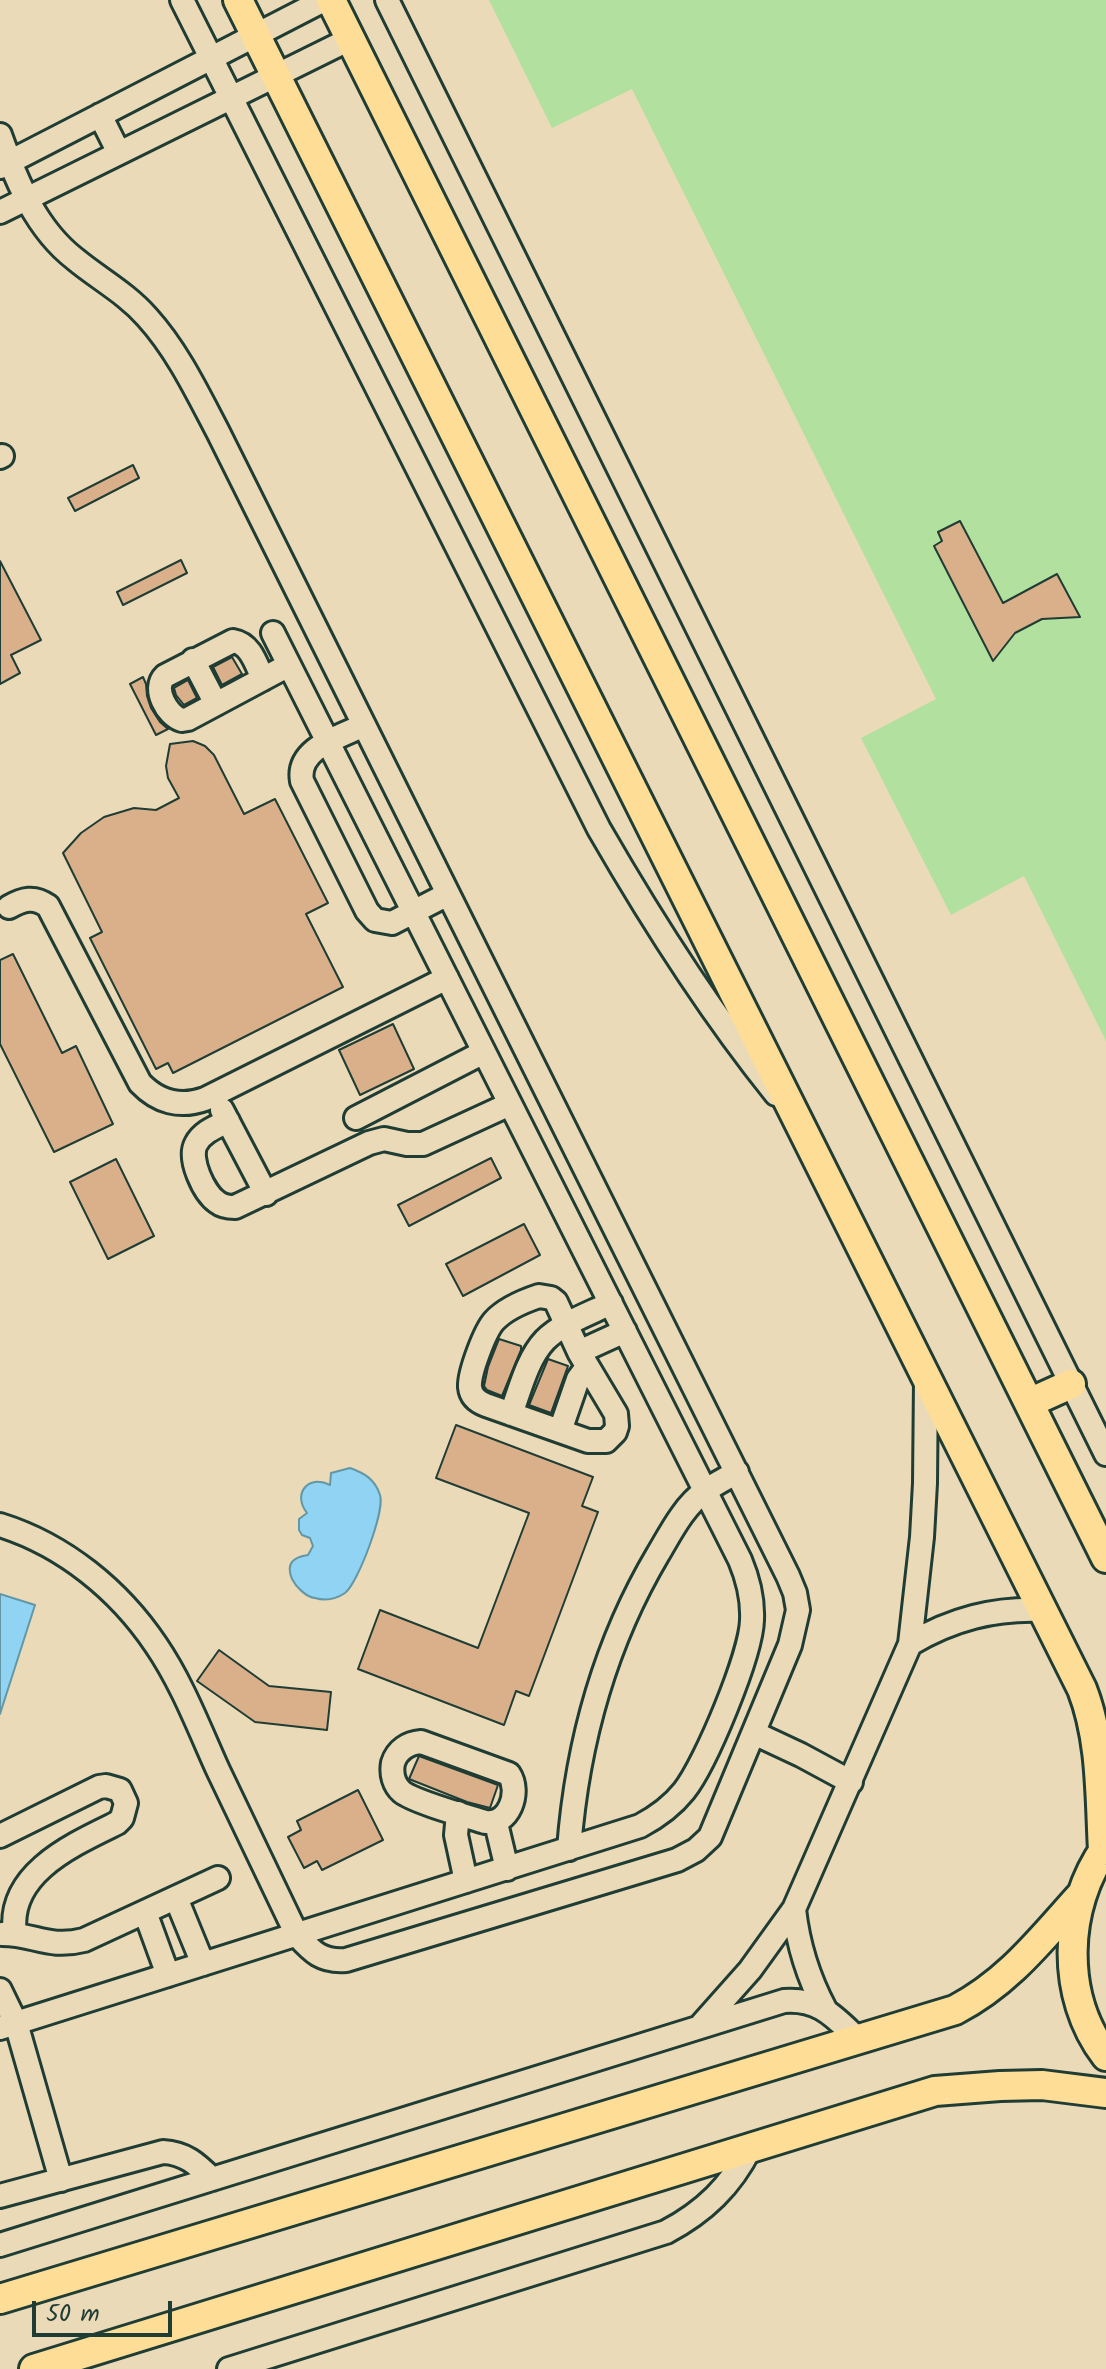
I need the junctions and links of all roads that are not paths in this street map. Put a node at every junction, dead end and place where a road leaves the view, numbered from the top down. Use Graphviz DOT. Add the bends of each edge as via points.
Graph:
graph roads {
  1 [pos="182,0"];
  2 [pos="238,0"];
  3 [pos="324,0"];
  4 [pos="331,0"];
  5 [pos="387,0"];
  6 [pos="256,35"];
  7 [pos="350,39"];
  8 [pos="211,58"];
  9 [pos="276,75"];
  10 [pos="231,98"];
  11 [pos="100,115"];
  12 [pos="0,135"];
  13 [pos="119,153"];
  14 [pos="5,164"];
  15 [pos="27,199"];
  16 [pos="0,212"];
  17 [pos="273,633"];
  18 [pos="193,660"];
  19 [pos="289,665"];
  20 [pos="263,679"];
  21 [pos="216,704"];
  22 [pos="364,725"];
  23 [pos="328,743"];
  24 [pos="448,894"];
  25 [pos="9,907"];
  26 [pos="414,912"];
  27 [pos="447,978"];
  28 [pos="484,1052"];
  29 [pos="214,1095"];
  30 [pos="510,1104"];
  31 [pos="356,1118"];
  32 [pos="228,1121"];
  33 [pos="803,1127"];
  34 [pos="266,1194"];
  35 [pos="611,1303"];
  36 [pos="567,1325"];
  37 [pos="625,1331"];
  38 [pos="583,1360"];
  39 [pos="926,1375"];
  40 [pos="1071,1384"];
  41 [pos="1029,1403"];
  42 [pos="511,1414"];
  43 [pos="560,1431"];
  44 [pos="1106,1454"];
  45 [pos="737,1472"];
  46 [pos="705,1491"];
  47 [pos="0,1525"];
  48 [pos="1106,1558"];
  49 [pos="1043,1610"];
  50 [pos="910,1644"];
  51 [pos="754,1733"];
  52 [pos="851,1782"];
  53 [pos="458,1813"];
  54 [pos="496,1823"];
  55 [pos="0,1836"];
  56 [pos="569,1849"];
  57 [pos="1104,1849"];
  58 [pos="507,1869"];
  59 [pos="218,1878"];
  60 [pos="466,1881"];
  61 [pos="1082,1894"];
  62 [pos="176,1898"];
  63 [pos="794,1909"];
  64 [pos="145,1912"];
  65 [pos="8,1934"];
  66 [pos="297,1935"];
  67 [pos="203,1964"];
  68 [pos="168,1975"];
  69 [pos="0,1990"];
  70 [pos="825,2009"];
  71 [pos="8,2026"];
  72 [pos="701,2026"];
  73 [pos="859,2040"];
  74 [pos="1106,2056"];
  75 [pos="1106,2093"];
  76 [pos="750,2148"];
  77 [pos="212,2179"];
  78 [pos="61,2180"];
  79 [pos="0,2196"];
  80 [pos="0,2245"];
  81 [pos="0,2299"];
  82 [pos="34,2369"];
  83 [pos="229,2369"];
  1 -- 8 [label="street"];
  2 -- 6 [label="main road"];
  3 -- 6 [label="street"];
  4 -- 7 [label="main road"];
  5 -- 40 [label="street"];
  6 -- 8 [label="street"];
  6 -- 9 [label="main road"];
  7 -- 9 [label="street"];
  7 -- 41 [label="main road"];
  8 -- 10 [label="street"];
  8 -- 11 [label="street"];
  9 -- 10 [label="street"];
  9 -- 33 [label="main road"];
  10 -- 13 [label="street"];
  10 -- 33 [label="street" via="606,841 714,1013"];
  11 -- 13 [label="street"];
  11 -- 14 [label="street"];
  12 -- 14 [label="street"];
  13 -- 15 [label="street"];
  14 -- 15 [label="street"];
  15 -- 16 [label="street"];
  15 -- 22 [label="street" via="54,240 135,304 168,345 218,432"];
  17 -- 19 [label="street"];
  18 -- 20 [label="street" via="237,641 248,649"];
  18 -- 21 [label="street"];
  18 -- 21 [label="street" via="160,680 170,713 185,720"];
  19 -- 20 [label="street"];
  19 -- 23 [label="street"];
  20 -- 21 [label="street"];
  22 -- 23 [label="street"];
  22 -- 24 [label="street"];
  23 -- 26 [label="street"];
  23 -- 26 [label="street" via="306,756 300,774 339,856 375,920 392,923"];
  24 -- 26 [label="street"];
  24 -- 45 [label="street"];
  25 -- 29 [label="street" via="35,899 53,911 134,1074 147,1090 175,1103 195,1103"];
  26 -- 27 [label="street"];
  27 -- 28 [label="street"];
  27 -- 29 [label="street"];
  28 -- 30 [label="street"];
  28 -- 31 [label="street"];
  29 -- 32 [label="street"];
  30 -- 34 [label="street" via="423,1144 384,1139 369,1143"];
  30 -- 35 [label="street"];
  32 -- 34 [label="street"];
  32 -- 34 [label="street" via="201,1136 194,1151 209,1193 220,1205 235,1207"];
  33 -- 39 [label="main road"];
  35 -- 36 [label="street"];
  35 -- 37 [label="street"];
  36 -- 38 [label="street"];
  36 -- 42 [label="street" via="539,1347"];
  36 -- 42 [label="street" via="556,1302 545,1296 504,1312 491,1324 470,1387 480,1403"];
  37 -- 38 [label="street"];
  37 -- 46 [label="street"];
  38 -- 43 [label="street"];
  38 -- 43 [label="street" via="616,1414 615,1432 600,1442"];
  39 -- 49 [label="main road"];
  39 -- 50 [label="street" via="924,1510"];
  40 -- 41 [label="main road"];
  40 -- 44 [label="street"];
  41 -- 48 [label="main road"];
  42 -- 43 [label="street"];
  45 -- 46 [label="street"];
  45 -- 51 [label="street" via="788,1576 798,1610 790,1645"];
  46 -- 56 [label="street" via="659,1551 614,1642 586,1733"];
  46 -- 56 [label="street" via="750,1588 747,1649 709,1744 678,1798 640,1826"];
  47 -- 66 [label="street" via="81,1566 122,1602 156,1645"];
  49 -- 50 [label="street" via="983,1613"];
  49 -- 57 [label="main road" via="1094,1723"];
  50 -- 52 [label="street"];
  51 -- 52 [label="street"];
  51 -- 66 [label="street" via="710,1837 677,1860 346,1960 312,1953"];
  52 -- 63 [label="street"];
  53 -- 54 [label="street"];
  53 -- 54 [label="street" via="399,1788 393,1766 400,1751 413,1743 429,1743 509,1774 514,1786 508,1811"];
  53 -- 60 [label="street" via="456,1835"];
  54 -- 58 [label="street"];
  55 -- 65 [label="street" via="99,1787 120,1790 126,1803 117,1823 62,1851 32,1879 17,1902"];
  56 -- 58 [label="street"];
  57 -- 61 [label="main road"];
  58 -- 60 [label="street"];
  59 -- 62 [label="street"];
  60 -- 66 [label="street"];
  61 -- 73 [label="main road" via="1009,1974 975,2000"];
  61 -- 74 [label="main road" via="1072,1941 1073,1969 1086,2022"];
  62 -- 64 [label="street"];
  62 -- 67 [label="street"];
  63 -- 70 [label="street" via="801,1951"];
  63 -- 72 [label="street"];
  64 -- 65 [label="street" via="72,1943"];
  64 -- 68 [label="street"];
  66 -- 67 [label="street"];
  67 -- 68 [label="street"];
  68 -- 71 [label="street"];
  69 -- 71 [label="street"];
  70 -- 72 [label="street" via="805,2001 784,2001"];
  70 -- 73 [label="street"];
  71 -- 78 [label="street"];
  72 -- 77 [label="street"];
  73 -- 81 [label="main road"];
  75 -- 76 [label="main road" via="1042,2085 935,2091"];
  76 -- 82 [label="main road"];
  76 -- 83 [label="street" via="722,2191 666,2232"];
  77 -- 78 [label="street" via="191,2159 163,2152"];
  77 -- 80 [label="street"];
  78 -- 79 [label="street"];
}
